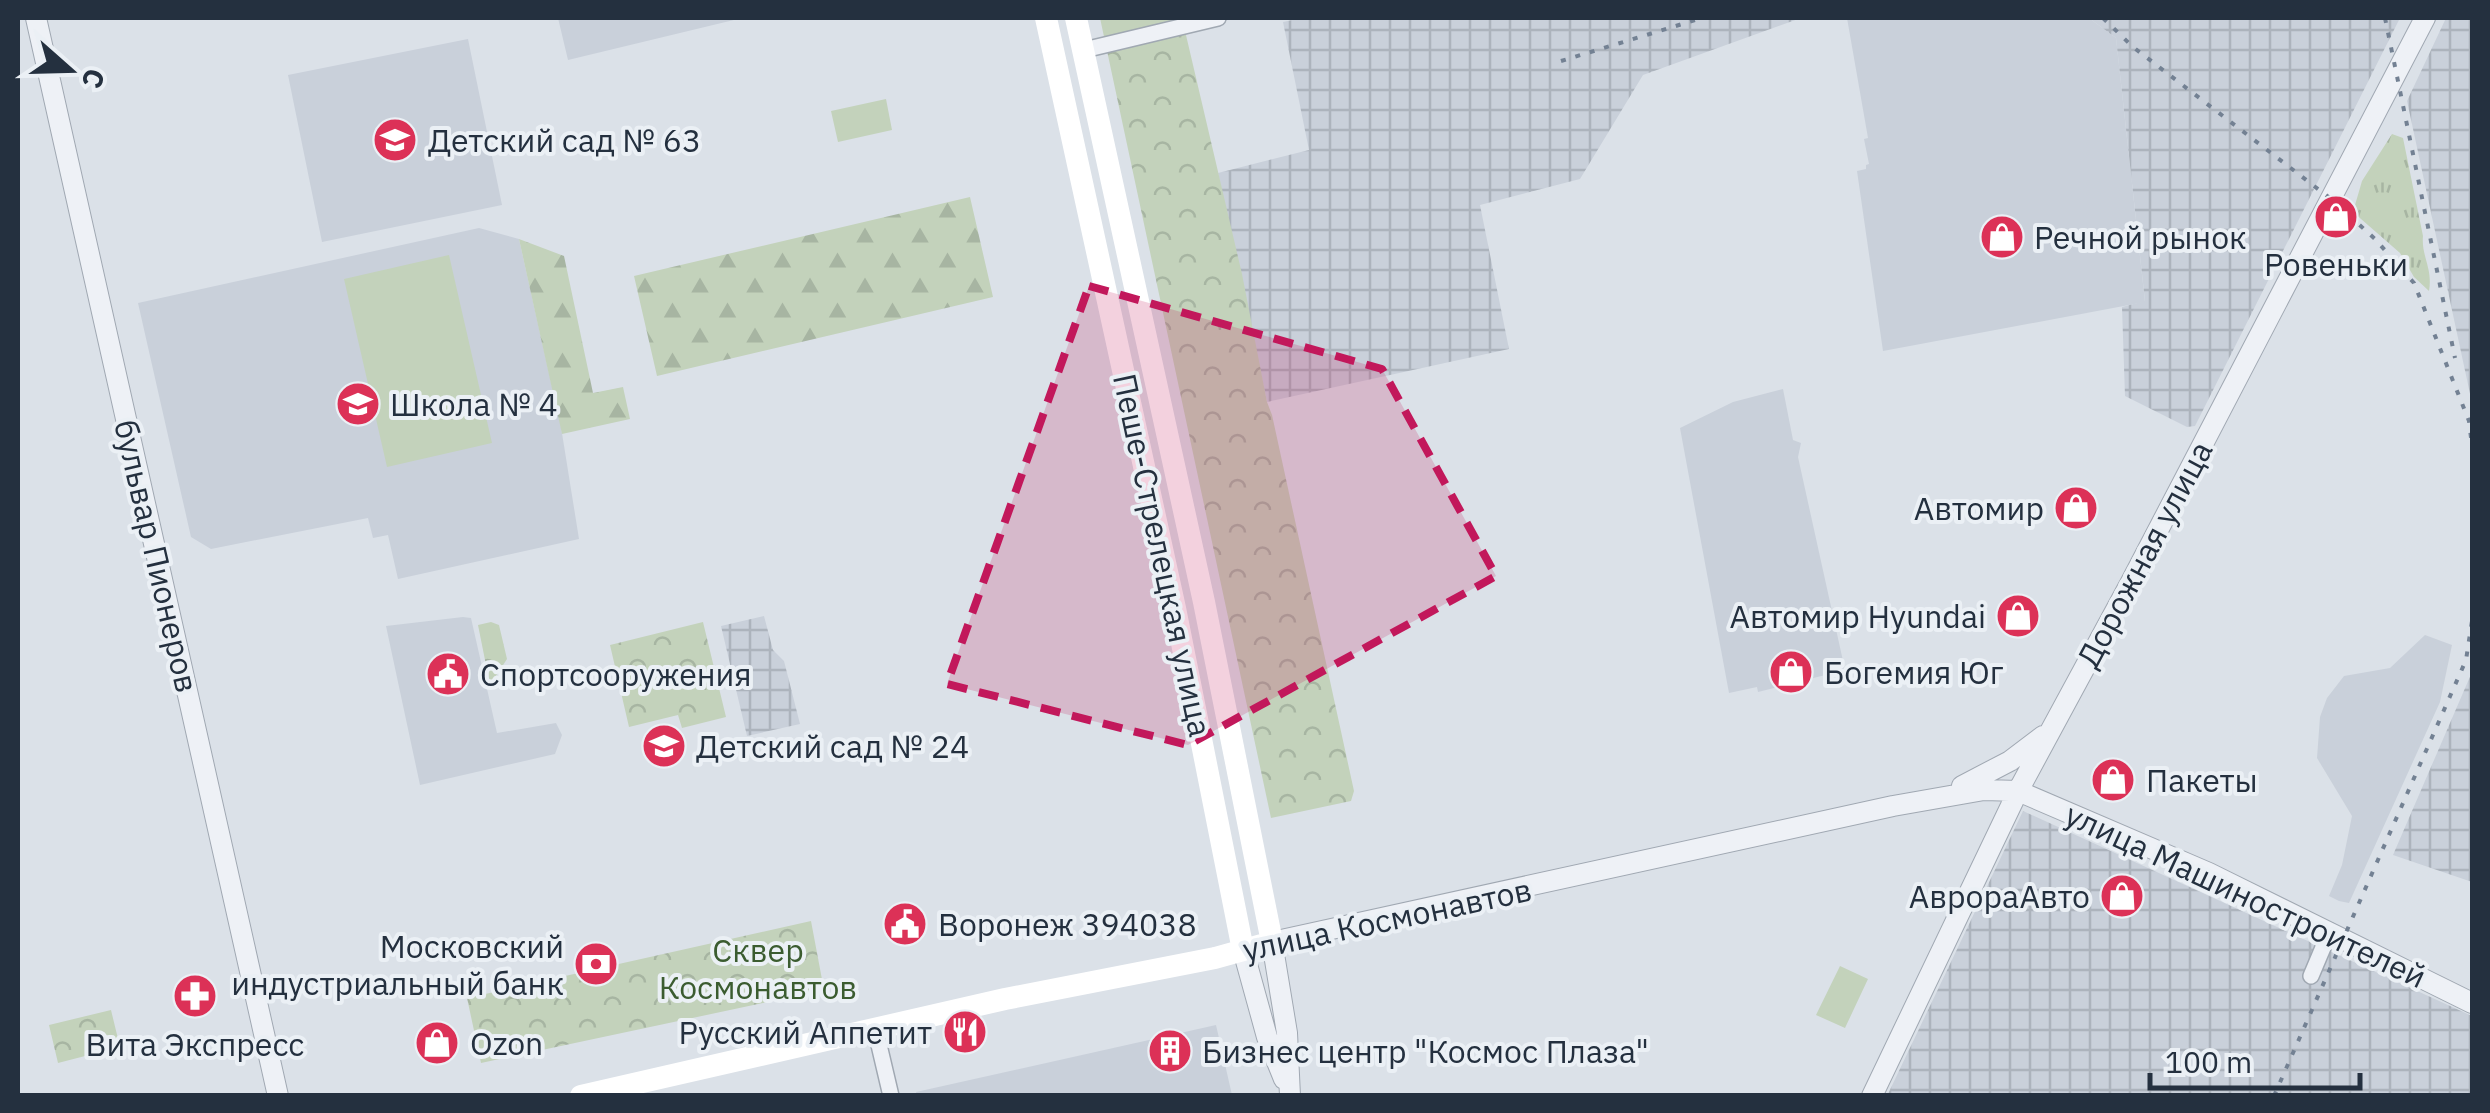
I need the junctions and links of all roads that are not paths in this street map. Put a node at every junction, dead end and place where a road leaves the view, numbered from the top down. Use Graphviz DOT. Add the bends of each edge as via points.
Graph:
graph roads {
  1 [pos="36,18"];
  2 [pos="1046,18"];
  3 [pos="1076,18"];
  4 [pos="1218,18"];
  5 [pos="2426,18"];
  6 [pos="1084,50"];
  7 [pos="2052,728"];
  8 [pos="2018,791"];
  9 [pos="1942,795"];
  10 [pos="2330,931"];
  11 [pos="1272,942"];
  12 [pos="1243,950"];
  13 [pos="2311,976"];
  14 [pos="2472,1003"];
  15 [pos="876,1028"];
  16 [pos="1289,1093"];
  17 [pos="278,1096"];
  18 [pos="581,1096"];
  19 [pos="891,1096"];
  20 [pos="1872,1096"];
  1 -- 17 [label="street, бульвар Пионеров"];
  2 -- 12 [label="main road, Пеше-Стрелецкая улица" via="1176,608"];
  3 -- 6 [label="main road, Пеше-Стрелецкая улица"];
  4 -- 6 [label="street"];
  5 -- 7 [label="street, Дорожная улица"];
  6 -- 11 [label="main road, Пеше-Стрелецкая улица"];
  7 -- 8 [label="street, Дорожная улица"];
  7 -- 9 [label="street" via="2010,761"];
  8 -- 9 [label="street, улица Космонавтов"];
  8 -- 10 [label="street, улица Машиностроителей"];
  8 -- 20 [label="street, Дорожная улица"];
  9 -- 11 [label="street, улица Космонавтов"];
  10 -- 13 [label="street"];
  10 -- 14 [label="street, улица Машиностроителей"];
  11 -- 12 [label="main road, улица Космонавтов"];
  11 -- 16 [label="street, Пеше-Стрелецкая улица"];
  12 -- 15 [label="main road, улица Космонавтов"];
  12 -- 16 [label="street, Пеше-Стрелецкая улица"];
  15 -- 18 [label="main road, улица Космонавтов"];
  15 -- 19 [label="street"];
}
